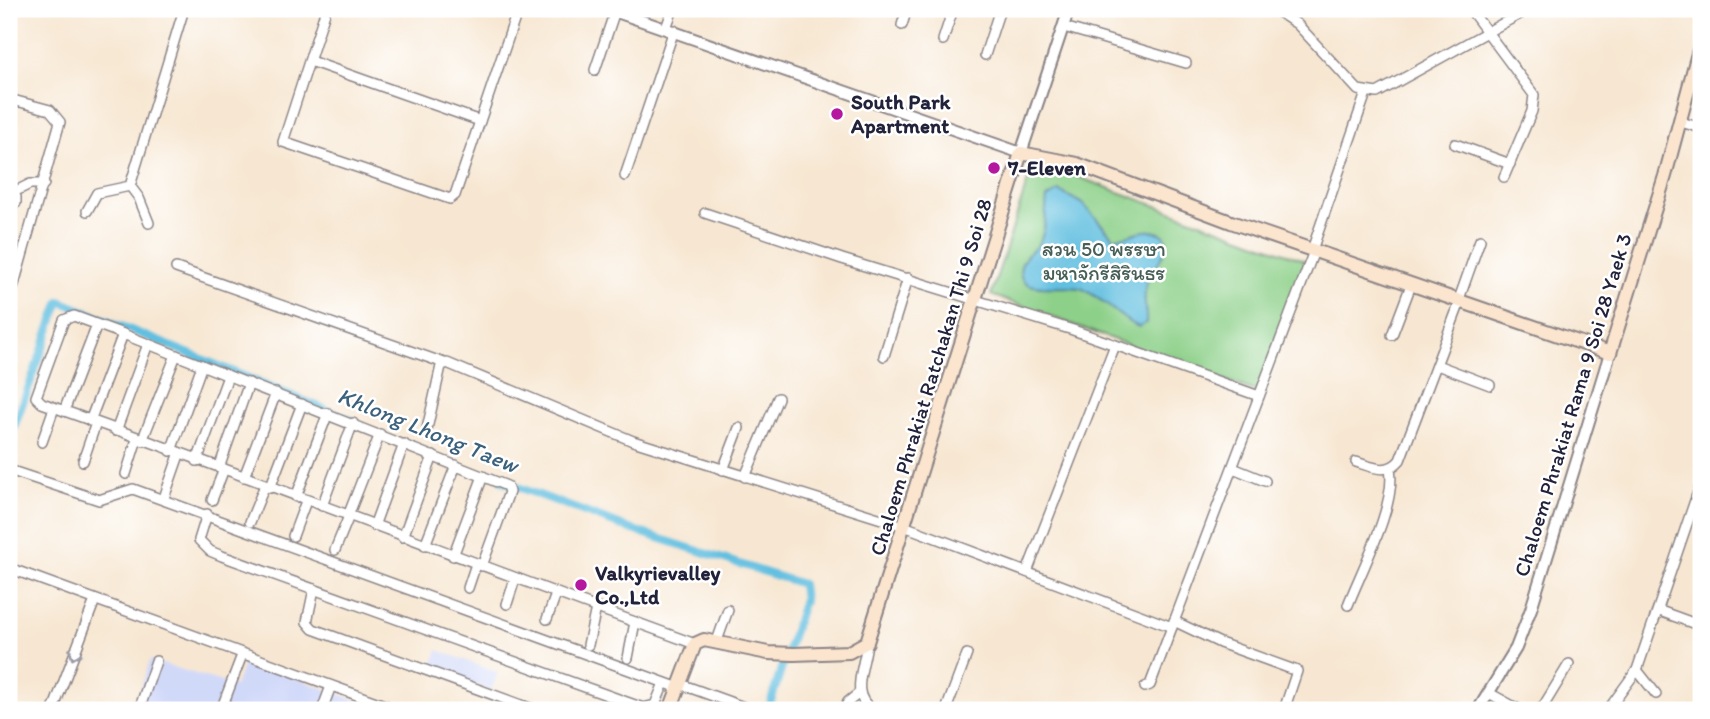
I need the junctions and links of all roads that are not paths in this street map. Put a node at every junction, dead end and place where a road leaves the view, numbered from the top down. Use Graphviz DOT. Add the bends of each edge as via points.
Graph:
graph roads {
  1 [pos="184,9"];
  2 [pos="327,9"];
  3 [pos="518,9"];
  4 [pos="673,9"];
  5 [pos="907,9"];
  6 [pos="953,9"];
  7 [pos="1000,9"];
  8 [pos="1069,9"];
  9 [pos="1274,9"];
  10 [pos="1470,9"];
  11 [pos="1529,9"];
  12 [pos="611,10"];
  13 [pos="902,25"];
  14 [pos="1064,27"];
  15 [pos="670,29"];
  16 [pos="1488,31"];
  17 [pos="943,40"];
  18 [pos="1701,42"];
  19 [pos="985,55"];
  20 [pos="1699,57"];
  21 [pos="310,61"];
  22 [pos="1185,63"];
  23 [pos="595,70"];
  24 [pos="1366,93"];
  25 [pos="9,99"];
  26 [pos="480,121"];
  27 [pos="1681,122"];
  28 [pos="1701,128"];
  29 [pos="1455,144"];
  30 [pos="1021,153"];
  31 [pos="1510,164"];
  32 [pos="625,176"];
  33 [pos="1504,177"];
  34 [pos="44,184"];
  35 [pos="130,186"];
  36 [pos="17,197"];
  37 [pos="87,211"];
  38 [pos="705,213"];
  39 [pos="149,223"];
  40 [pos="1480,240"];
  41 [pos="1313,250"];
  42 [pos="176,268"];
  43 [pos="908,278"];
  44 [pos="1410,285"];
  45 [pos="9,299"];
  46 [pos="976,299"];
  47 [pos="1459,302"];
  48 [pos="96,325"];
  49 [pos="123,334"];
  50 [pos="1392,335"];
  51 [pos="148,344"];
  52 [pos="1115,345"];
  53 [pos="1610,353"];
  54 [pos="176,355"];
  55 [pos="884,356"];
  56 [pos="444,363"];
  57 [pos="202,365"];
  58 [pos="1437,365"];
  59 [pos="228,376"];
  60 [pos="249,383"];
  61 [pos="1490,385"];
  62 [pos="276,394"];
  63 [pos="1259,396"];
  64 [pos="778,398"];
  65 [pos="302,404"];
  66 [pos="54,408"];
  67 [pos="64,411"];
  68 [pos="328,413"];
  69 [pos="93,422"];
  70 [pos="353,424"];
  71 [pos="739,428"];
  72 [pos="427,429"];
  73 [pos="116,431"];
  74 [pos="380,434"];
  75 [pos="140,440"];
  76 [pos="42,442"];
  77 [pos="404,444"];
  78 [pos="175,453"];
  79 [pos="433,456"];
  80 [pos="83,461"];
  81 [pos="197,461"];
  82 [pos="1356,462"];
  83 [pos="456,465"];
  84 [pos="221,468"];
  85 [pos="1233,468"];
  86 [pos="1390,468"];
  87 [pos="9,470"];
  88 [pos="723,470"];
  89 [pos="126,474"];
  90 [pos="484,476"];
  91 [pos="244,477"];
  92 [pos="746,477"];
  93 [pos="1265,481"];
  94 [pos="1701,483"];
  95 [pos="267,486"];
  96 [pos="165,495"];
  97 [pos="296,497"];
  98 [pos="212,500"];
  99 [pos="306,501"];
  100 [pos="322,506"];
  101 [pos="207,514"];
  102 [pos="349,516"];
  103 [pos="250,522"];
  104 [pos="374,526"];
  105 [pos="904,526"];
  106 [pos="293,536"];
  107 [pos="403,537"];
  108 [pos="425,545"];
  109 [pos="335,550"];
  110 [pos="453,556"];
  111 [pos="479,565"];
  112 [pos="9,568"];
  113 [pos="1027,572"];
  114 [pos="515,579"];
  115 [pos="468,588"];
  116 [pos="314,589"];
  117 [pos="555,594"];
  118 [pos="95,600"];
  119 [pos="507,604"];
  120 [pos="1348,605"];
  121 [pos="596,608"];
  122 [pos="728,610"];
  123 [pos="1660,611"];
  124 [pos="547,619"];
  125 [pos="635,622"];
  126 [pos="1173,624"];
  127 [pos="1701,626"];
  128 [pos="869,640"];
  129 [pos="717,641"];
  130 [pos="695,644"];
  131 [pos="588,645"];
  132 [pos="967,654"];
  133 [pos="242,655"];
  134 [pos="628,658"];
  135 [pos="156,661"];
  136 [pos="1569,664"];
  137 [pos="1637,670"];
  138 [pos="664,682"];
  139 [pos="331,686"];
  140 [pos="679,686"];
  141 [pos="1144,687"];
  142 [pos="1489,693"];
  143 [pos="859,694"];
  144 [pos="1656,694"];
  145 [pos="657,702"];
  146 [pos="749,709"];
  147 [pos="53,710"];
  148 [pos="139,710"];
  149 [pos="221,710"];
  150 [pos="322,710"];
  151 [pos="398,710"];
  152 [pos="535,710"];
  153 [pos="672,710"];
  154 [pos="844,710"];
  155 [pos="873,710"];
  156 [pos="946,710"];
  157 [pos="1284,710"];
  158 [pos="1478,710"];
  159 [pos="1520,710"];
  160 [pos="1541,710"];
  161 [pos="1608,710"];
  1 -- 35 [label="street"];
  2 -- 21 [label="street"];
  3 -- 26 [label="street"];
  4 -- 15 [label="street"];
  5 -- 13 [label="street"];
  6 -- 17 [label="street"];
  7 -- 19 [label="street"];
  8 -- 14 [label="street, Chaloem Phrakiat Ratchakan Thi 9 Soi 28"];
  9 -- 24 [label="street" via="1297,24 1350,82"];
  10 -- 16 [label="street"];
  11 -- 16 [label="street"];
  12 -- 15 [label="street"];
  12 -- 23 [label="street"];
  14 -- 22 [label="street"];
  14 -- 30 [label="street, Chaloem Phrakiat Ratchakan Thi 9 Soi 28"];
  15 -- 30 [label="street"];
  15 -- 32 [label="street"];
  16 -- 24 [label="street" via="1384,90"];
  16 -- 31 [label="street" via="1534,95"];
  18 -- 20 [label="main road, Chaloem Phrakiat Rama 9 Soi 28 Yaek 3"];
  20 -- 27 [label="main road, Chaloem Phrakiat Rama 9 Soi 28 Yaek 3"];
  21 -- 26 [label="street"];
  21 -- 26 [label="street" via="283,142 450,199 456,195"];
  24 -- 41 [label="street"];
  25 -- 34 [label="street" via="50,110 60,122"];
  27 -- 28 [label="street"];
  27 -- 53 [label="main road, Chaloem Phrakiat Rama 9 Soi 28 Yaek 3"];
  29 -- 31 [label="street"];
  30 -- 41 [label="main road" via="1077,164"];
  30 -- 46 [label="main road, Chaloem Phrakiat Ratchakan Thi 9 Soi 28"];
  31 -- 33 [label="street"];
  34 -- 36 [label="street" via="30,184"];
  34 -- 45 [label="street"];
  35 -- 37 [label="street" via="97,193"];
  35 -- 39 [label="street"];
  38 -- 43 [label="street"];
  40 -- 47 [label="street"];
  41 -- 44 [label="main road"];
  41 -- 63 [label="street"];
  42 -- 56 [label="street"];
  43 -- 46 [label="street"];
  43 -- 55 [label="street"];
  44 -- 47 [label="main road"];
  44 -- 50 [label="street"];
  46 -- 52 [label="street"];
  46 -- 105 [label="main road, Chaloem Phrakiat Ratchakan Thi 9 Soi 28"];
  47 -- 53 [label="main road"];
  47 -- 58 [label="street"];
  48 -- 49 [label="street"];
  48 -- 66 [label="street" via="74,316 64,320 36,397"];
  48 -- 67 [label="street"];
  49 -- 51 [label="street"];
  49 -- 69 [label="street"];
  51 -- 54 [label="street"];
  51 -- 73 [label="street"];
  52 -- 63 [label="street"];
  52 -- 113 [label="street"];
  53 -- 142 [label="street, Chaloem Phrakiat Rama 9 Soi 28 Yaek 3" via="1531,609 1516,648"];
  54 -- 57 [label="street"];
  54 -- 75 [label="street"];
  56 -- 72 [label="street"];
  56 -- 88 [label="street" via="634,441"];
  57 -- 59 [label="street"];
  57 -- 78 [label="street"];
  58 -- 61 [label="street"];
  58 -- 86 [label="street" via="1405,450"];
  59 -- 60 [label="street"];
  59 -- 81 [label="street"];
  60 -- 62 [label="street"];
  60 -- 84 [label="street"];
  62 -- 65 [label="street"];
  62 -- 91 [label="street"];
  63 -- 85 [label="street"];
  64 -- 92 [label="street"];
  65 -- 68 [label="street"];
  65 -- 95 [label="street"];
  66 -- 67 [label="street"];
  66 -- 76 [label="street"];
  67 -- 69 [label="street"];
  68 -- 70 [label="street"];
  68 -- 97 [label="street"];
  69 -- 73 [label="street"];
  69 -- 80 [label="street"];
  70 -- 74 [label="street"];
  70 -- 100 [label="street"];
  71 -- 88 [label="street"];
  73 -- 75 [label="street"];
  74 -- 77 [label="street"];
  74 -- 102 [label="street"];
  75 -- 78 [label="street"];
  75 -- 89 [label="street"];
  77 -- 79 [label="street"];
  77 -- 104 [label="street"];
  78 -- 81 [label="street"];
  78 -- 96 [label="street"];
  79 -- 83 [label="street"];
  79 -- 107 [label="street"];
  81 -- 84 [label="street"];
  82 -- 86 [label="street"];
  83 -- 90 [label="street"];
  83 -- 108 [label="street"];
  84 -- 91 [label="street"];
  84 -- 98 [label="street"];
  85 -- 93 [label="street"];
  85 -- 126 [label="street"];
  86 -- 120 [label="street" via="1390,491"];
  87 -- 101 [label="street" via="99,500 130,489"];
  88 -- 92 [label="street"];
  90 -- 110 [label="street"];
  90 -- 111 [label="street" via="509,488"];
  91 -- 95 [label="street"];
  92 -- 105 [label="street"];
  94 -- 123 [label="street"];
  95 -- 97 [label="street"];
  95 -- 103 [label="street"];
  97 -- 99 [label="street"];
  99 -- 100 [label="street"];
  99 -- 106 [label="street"];
  100 -- 102 [label="street"];
  101 -- 116 [label="street" via="199,540 210,551"];
  101 -- 138 [label="street"];
  102 -- 104 [label="street"];
  102 -- 109 [label="street"];
  104 -- 107 [label="street"];
  105 -- 113 [label="street"];
  105 -- 128 [label="main road, Chaloem Phrakiat Ratchakan Thi 9 Soi 28"];
  107 -- 108 [label="street"];
  108 -- 110 [label="street"];
  110 -- 111 [label="street"];
  111 -- 114 [label="street"];
  111 -- 115 [label="street"];
  112 -- 118 [label="street"];
  113 -- 126 [label="street"];
  114 -- 117 [label="street"];
  114 -- 119 [label="street"];
  116 -- 145 [label="street" via="635,706 648,708"];
  116 -- 152 [label="street" via="307,622 313,629"];
  117 -- 121 [label="street"];
  117 -- 124 [label="street"];
  118 -- 133 [label="street"];
  118 -- 147 [label="street, one-way"];
  121 -- 125 [label="street"];
  121 -- 131 [label="street"];
  122 -- 129 [label="street"];
  123 -- 127 [label="street"];
  123 -- 137 [label="street"];
  125 -- 130 [label="street"];
  125 -- 134 [label="street"];
  126 -- 141 [label="street" via="1150,685"];
  126 -- 157 [label="street" via="1297,671"];
  128 -- 129 [label="main road" via="849,652 788,654"];
  128 -- 143 [label="street"];
  129 -- 130 [label="main road"];
  130 -- 140 [label="main road"];
  132 -- 156 [label="street"];
  133 -- 139 [label="street"];
  133 -- 149 [label="street"];
  135 -- 148 [label="street"];
  136 -- 160 [label="street"];
  137 -- 144 [label="street"];
  137 -- 161 [label="street"];
  138 -- 140 [label="street"];
  138 -- 145 [label="street"];
  139 -- 150 [label="street"];
  139 -- 151 [label="street"];
  140 -- 146 [label="street"];
  140 -- 153 [label="main road"];
  142 -- 158 [label="street, Chaloem Phrakiat Rama 9 Soi 28 Yaek 3"];
  142 -- 159 [label="street"];
  143 -- 154 [label="street"];
  143 -- 155 [label="street"];
  145 -- 153 [label="street"];
}
